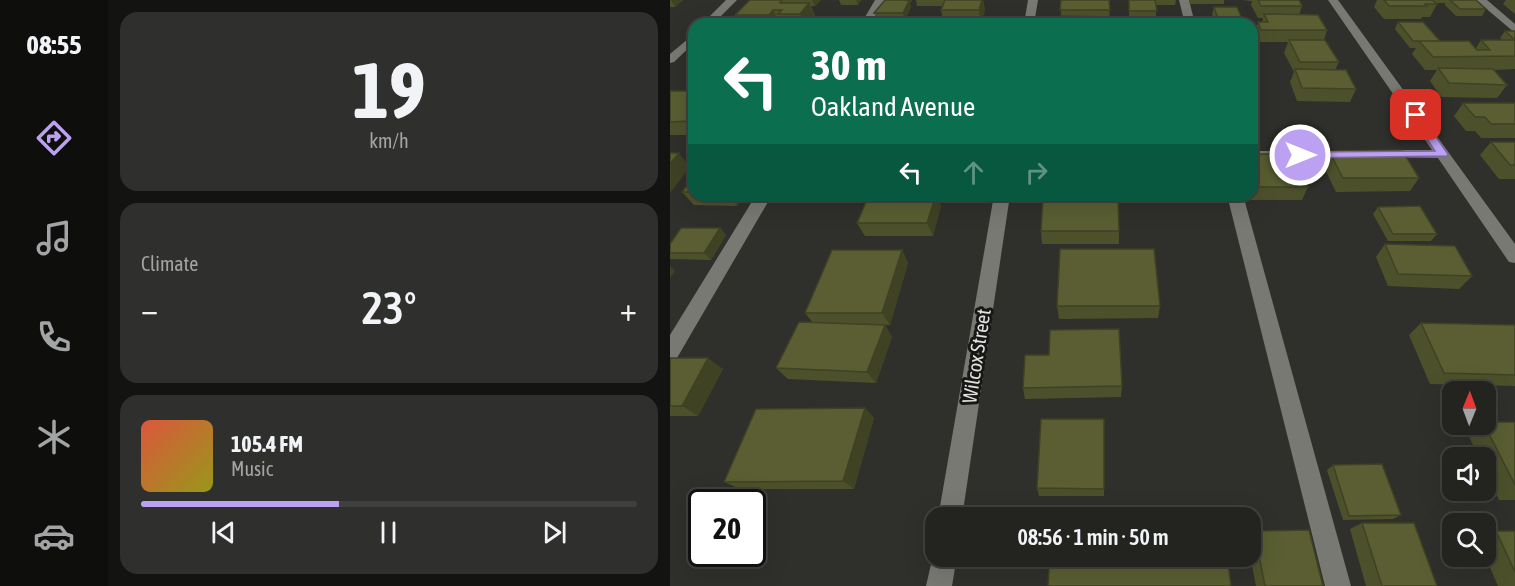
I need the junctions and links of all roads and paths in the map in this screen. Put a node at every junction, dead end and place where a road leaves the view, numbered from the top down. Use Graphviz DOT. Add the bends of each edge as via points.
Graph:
graph roads {
  1 [pos="732,0"];
  2 [pos="880,0"];
  3 [pos="1033,0"];
  4 [pos="1184,0"];
  5 [pos="1333,0"];
  6 [pos="1481,0"];
  7 [pos="713,18"];
  8 [pos="870,18"];
  9 [pos="1030,18"];
  10 [pos="1188,18"];
  11 [pos="1514,30"];
  12 [pos="688,43"];
  13 [pos="670,60"];
  14 [pos="1443,154"];
  15 [pos="1258,155"];
  16 [pos="760,201"];
  17 [pos="1001,201"];
  18 [pos="1237,201"];
  19 [pos="1514,257"];
  20 [pos="670,352"];
  21 [pos="952,507"];
  22 [pos="942,567"];
  23 [pos="939,586"];
  24 [pos="1338,586"];
  1 -- 7 [label="street"];
  2 -- 8 [label="street"];
  3 -- 9 [label="street"];
  4 -- 10 [label="street"];
  5 -- 14 [label="street"];
  6 -- 11 [label="street"];
  12 -- 13 [label="street"];
  14 -- 15 [label="street"];
  14 -- 19 [label="street"];
  16 -- 20 [label="street"];
  17 -- 21 [label="street, Wilcox Street"];
  18 -- 24 [label="street"];
  22 -- 23 [label="street"];
}
